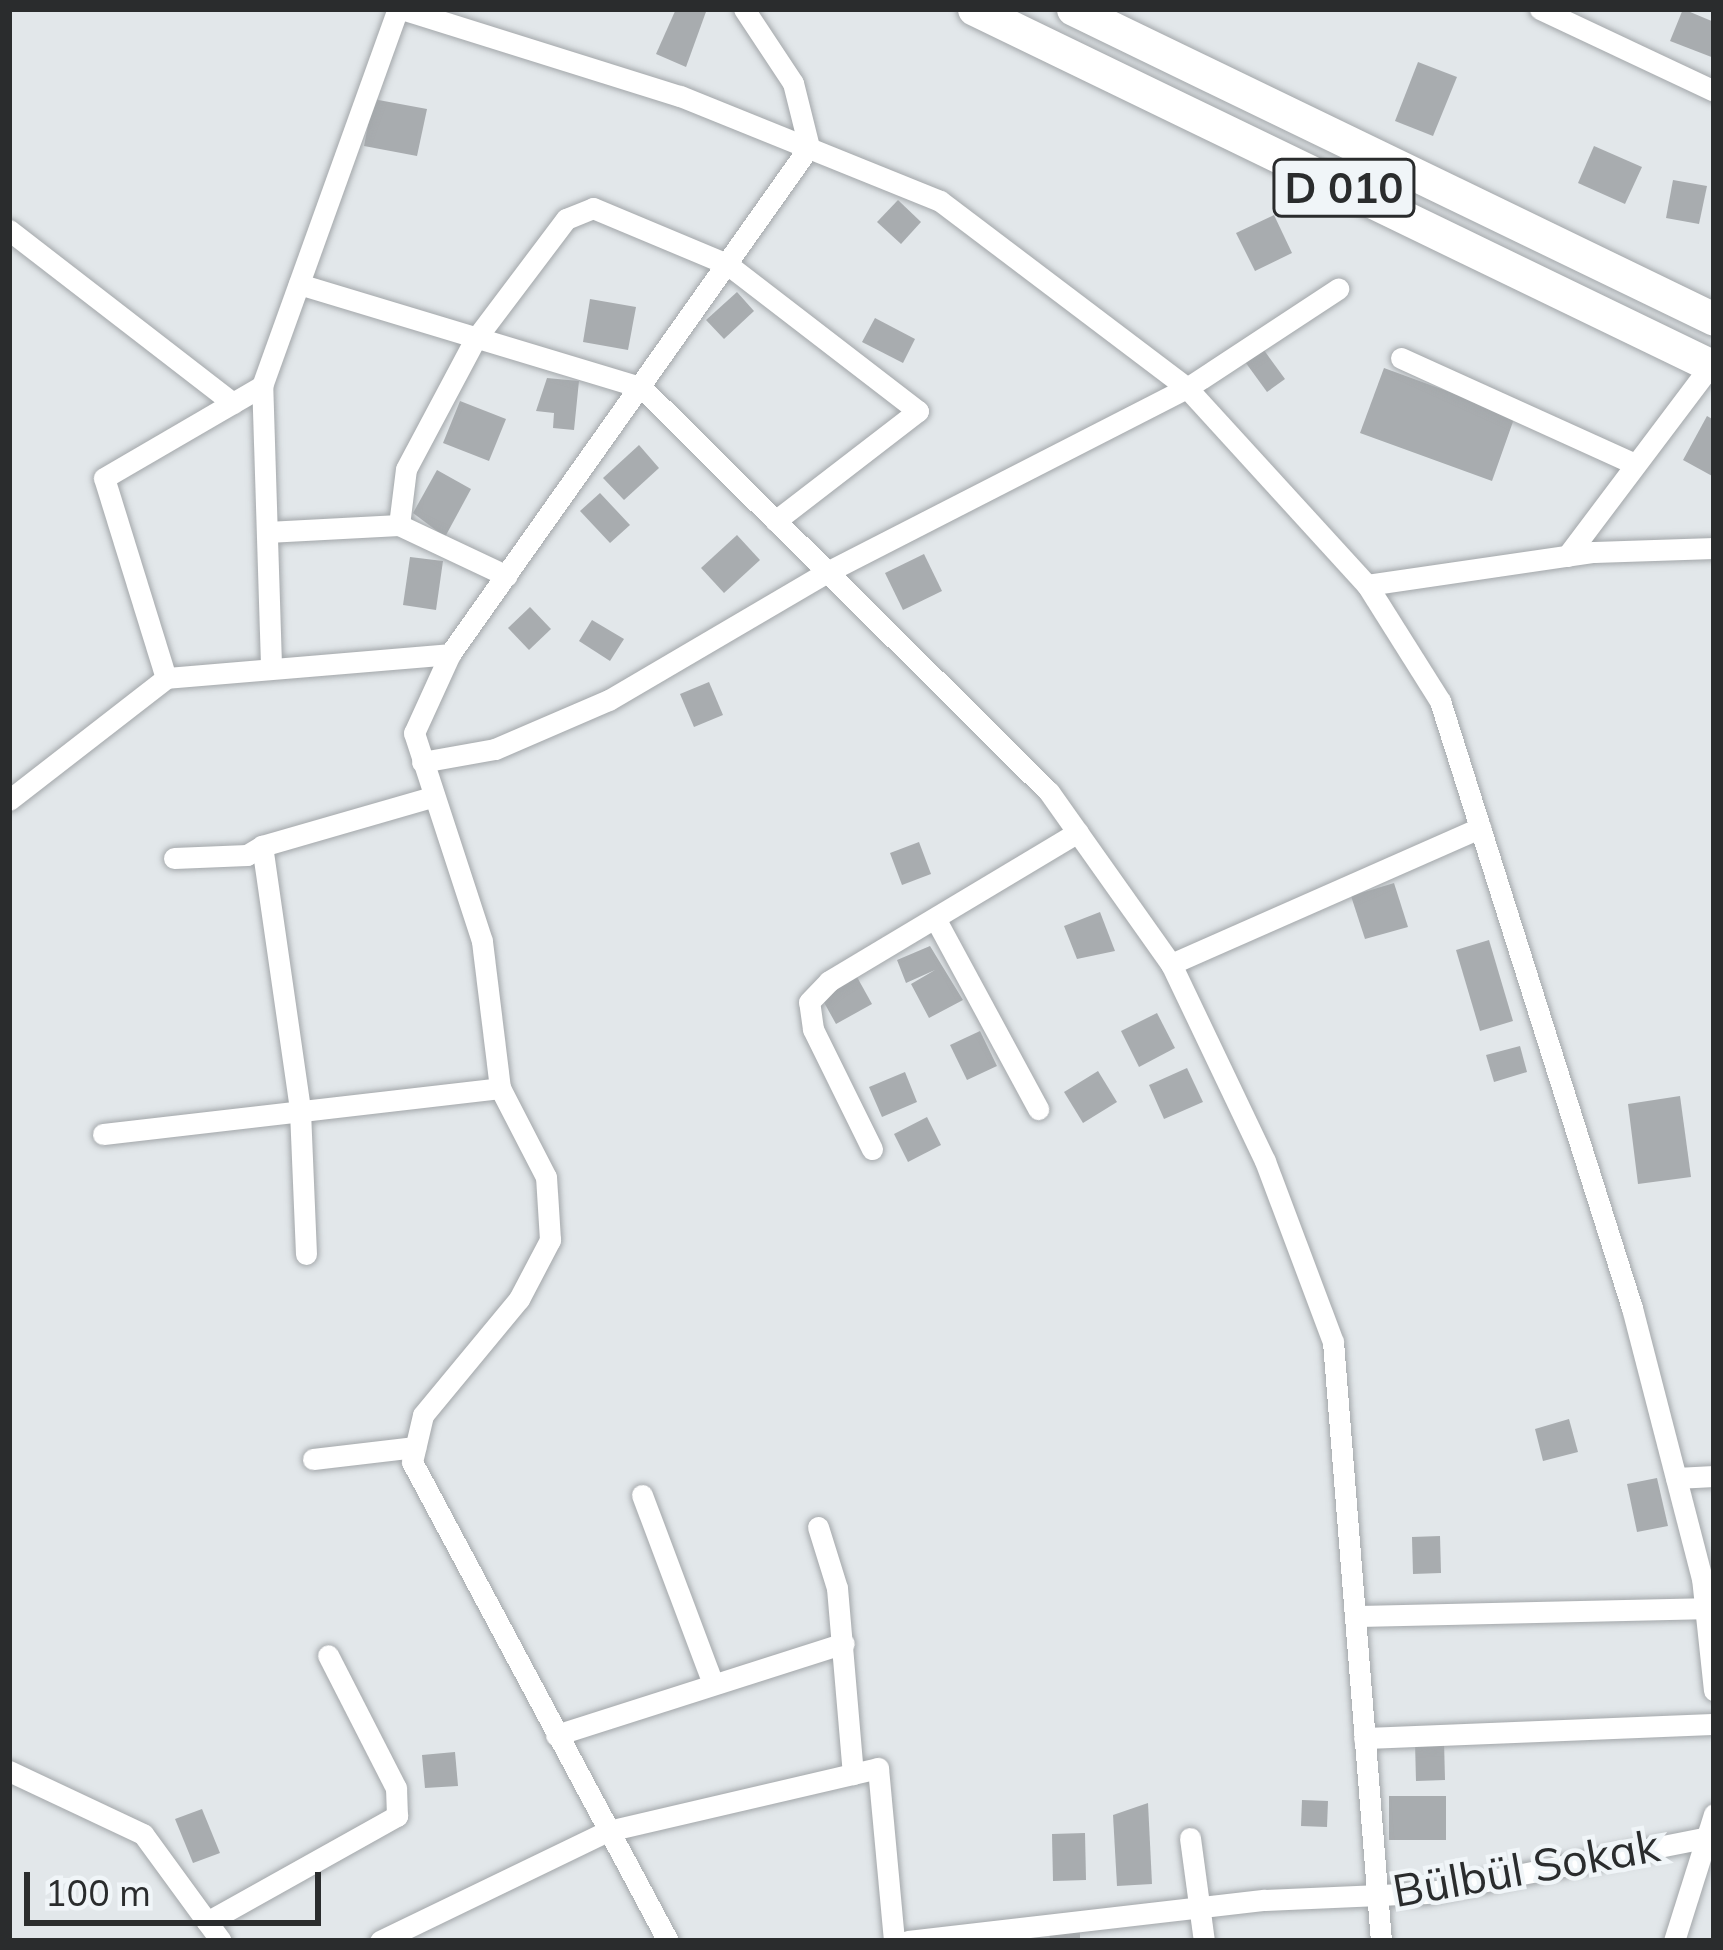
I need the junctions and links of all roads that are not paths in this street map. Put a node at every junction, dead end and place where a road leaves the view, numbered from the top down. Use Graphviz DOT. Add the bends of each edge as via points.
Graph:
graph roads {
  1 [pos="400,9"];
  2 [pos="744,9"];
  3 [pos="974,9"];
  4 [pos="1073,9"];
  5 [pos="1540,9"];
  6 [pos="1714,91"];
  7 [pos="809,148"];
  8 [pos="9,230"];
  9 [pos="727,264"];
  10 [pos="298,284"];
  11 [pos="1338,289"];
  12 [pos="1714,319"];
  13 [pos="474,341"];
  14 [pos="1401,358"];
  15 [pos="1712,366"];
  16 [pos="262,386"];
  17 [pos="641,387"];
  18 [pos="1187,388"];
  19 [pos="233,403"];
  20 [pos="1632,463"];
  21 [pos="776,521"];
  22 [pos="399,525"];
  23 [pos="266,532"];
  24 [pos="1714,548"];
  25 [pos="1567,556"];
  26 [pos="827,572"];
  27 [pos="507,576"];
  28 [pos="1367,585"];
  29 [pos="450,653"];
  30 [pos="271,665"];
  31 [pos="166,678"];
  32 [pos="422,762"];
  33 [pos="432,796"];
  34 [pos="9,800"];
  35 [pos="1480,828"];
  36 [pos="1078,832"];
  37 [pos="262,846"];
  38 [pos="174,858"];
  39 [pos="936,920"];
  40 [pos="1171,964"];
  41 [pos="500,1088"];
  42 [pos="300,1109"];
  43 [pos="1038,1109"];
  44 [pos="103,1134"];
  45 [pos="872,1149"];
  46 [pos="306,1254"];
  47 [pos="415,1448"];
  48 [pos="313,1460"];
  49 [pos="1714,1476"];
  50 [pos="1676,1478"];
  51 [pos="641,1496"];
  52 [pos="818,1527"];
  53 [pos="1710,1608"];
  54 [pos="1358,1616"];
  55 [pos="844,1643"];
  56 [pos="328,1655"];
  57 [pos="713,1684"];
  58 [pos="1714,1690"];
  59 [pos="1714,1724"];
  60 [pos="556,1735"];
  61 [pos="1364,1738"];
  62 [pos="9,1772"];
  63 [pos="853,1774"];
  64 [pos="1712,1829"];
  65 [pos="608,1831"];
  66 [pos="1190,1838"];
  67 [pos="1372,1895"];
  68 [pos="1198,1907"];
  69 [pos="207,1922"];
  70 [pos="1026,1934"];
  71 [pos="221,1941"];
  72 [pos="380,1941"];
  73 [pos="668,1941"];
  74 [pos="894,1941"];
  75 [pos="908,1941"];
  76 [pos="1204,1941"];
  77 [pos="1381,1941"];
  78 [pos="1674,1941"];
  1 -- 7 [label="street" via="680,95"];
  1 -- 10 [label="street"];
  2 -- 7 [label="street" via="793,83"];
  3 -- 15 [label="highway, D 010"];
  4 -- 12 [label="highway, D 010"];
  5 -- 6 [label="street"];
  7 -- 9 [label="street"];
  7 -- 18 [label="street" via="940,201"];
  8 -- 19 [label="street"];
  9 -- 13 [label="street" via="593,208 577,211"];
  9 -- 17 [label="street"];
  9 -- 21 [label="street" via="918,411"];
  10 -- 13 [label="street"];
  10 -- 16 [label="street"];
  11 -- 18 [label="street"];
  13 -- 17 [label="street"];
  13 -- 22 [label="street" via="406,469"];
  14 -- 20 [label="street"];
  15 -- 20 [label="street"];
  16 -- 19 [label="street"];
  16 -- 23 [label="street"];
  17 -- 21 [label="street"];
  17 -- 27 [label="street"];
  18 -- 26 [label="street"];
  18 -- 28 [label="street"];
  19 -- 31 [label="street" via="104,478"];
  20 -- 25 [label="street"];
  21 -- 26 [label="street"];
  22 -- 23 [label="street"];
  22 -- 27 [label="street"];
  23 -- 30 [label="street"];
  24 -- 25 [label="street"];
  25 -- 28 [label="street"];
  26 -- 32 [label="street" via="609,700 495,749"];
  26 -- 36 [label="street" via="1048,791"];
  27 -- 29 [label="street"];
  28 -- 35 [label="street" via="1440,701"];
  29 -- 30 [label="street"];
  29 -- 32 [label="street" via="414,733"];
  30 -- 31 [label="street"];
  31 -- 34 [label="street"];
  32 -- 33 [label="street"];
  33 -- 37 [label="street"];
  33 -- 41 [label="street" via="482,941"];
  35 -- 40 [label="street"];
  35 -- 50 [label="street"];
  36 -- 39 [label="street"];
  36 -- 40 [label="street"];
  37 -- 38 [label="street" via="247,855"];
  37 -- 42 [label="street"];
  39 -- 43 [label="street"];
  39 -- 45 [label="street" via="829,981 809,1002 813,1029"];
  40 -- 54 [label="street" via="1264,1161 1333,1342"];
  41 -- 42 [label="street"];
  41 -- 47 [label="street" via="546,1177 550,1240 519,1299 423,1415"];
  42 -- 44 [label="street"];
  42 -- 46 [label="street"];
  47 -- 48 [label="street"];
  47 -- 60 [label="street" via="412,1462 430,1501"];
  49 -- 50 [label="street"];
  50 -- 53 [label="street"];
  51 -- 57 [label="street"];
  52 -- 55 [label="street"];
  53 -- 54 [label="street"];
  53 -- 58 [label="street"];
  54 -- 61 [label="street"];
  55 -- 57 [label="street"];
  55 -- 63 [label="street"];
  56 -- 69 [label="street" via="396,1788 397,1816"];
  57 -- 60 [label="street"];
  59 -- 61 [label="street"];
  60 -- 65 [label="street"];
  61 -- 67 [label="street"];
  62 -- 69 [label="street" via="143,1834"];
  63 -- 65 [label="street"];
  63 -- 74 [label="street" via="878,1768"];
  64 -- 67 [label="street, Bülbül Sokak" via="1426,1893"];
  64 -- 78 [label="street"];
  65 -- 72 [label="street"];
  65 -- 73 [label="street"];
  66 -- 68 [label="street"];
  67 -- 68 [label="street, Bülbül Sokak"];
  67 -- 77 [label="street"];
  68 -- 70 [label="street, Bülbül Sokak"];
  68 -- 76 [label="street"];
  69 -- 71 [label="street"];
  70 -- 75 [label="street, Bülbül Sokak"];
}
